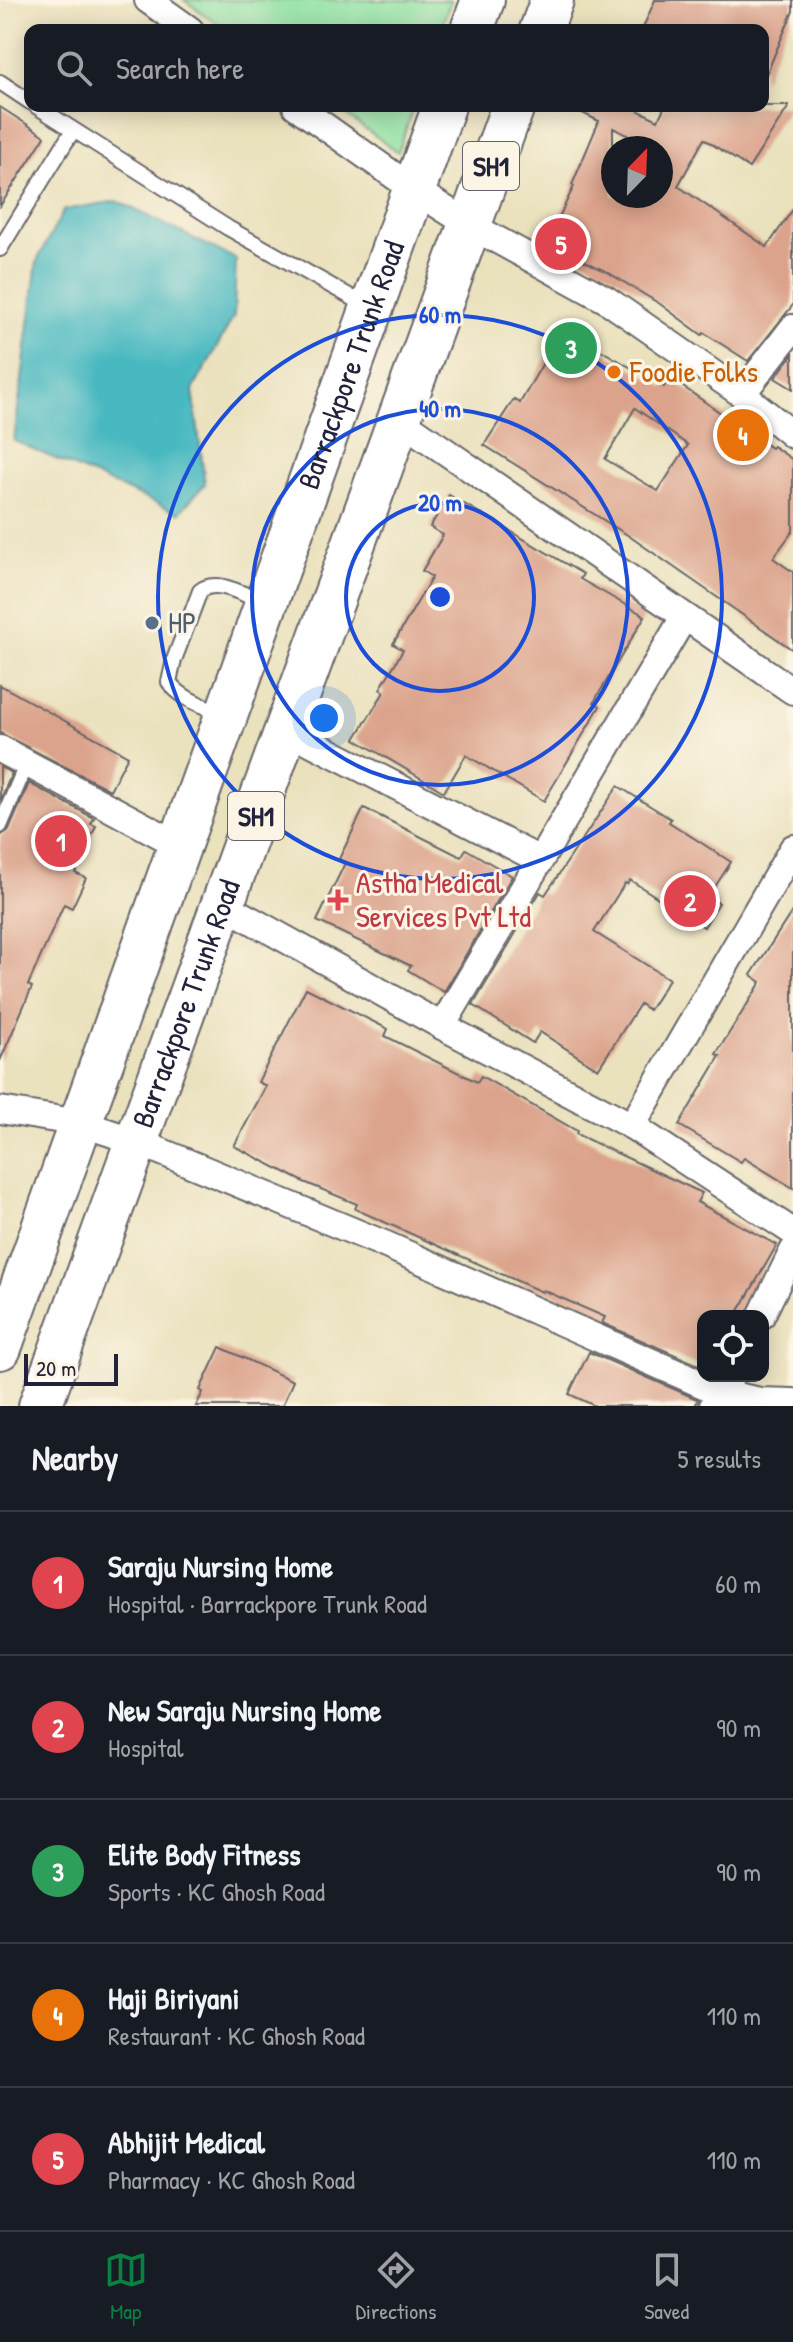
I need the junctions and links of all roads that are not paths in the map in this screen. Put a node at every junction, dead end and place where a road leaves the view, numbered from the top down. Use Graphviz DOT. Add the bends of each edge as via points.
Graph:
graph roads {
  1 [pos="148,0"];
  2 [pos="483,0"];
  3 [pos="552,0"];
  4 [pos="182,24"];
  5 [pos="474,24"];
  6 [pos="543,24"];
  7 [pos="0,82"];
  8 [pos="24,98"];
  9 [pos="45,112"];
  10 [pos="304,112"];
  11 [pos="442,112"];
  12 [pos="511,112"];
  13 [pos="73,130"];
  14 [pos="413,189"];
  15 [pos="470,225"];
  16 [pos="0,249"];
  17 [pos="371,308"];
  18 [pos="793,328"];
  19 [pos="742,394"];
  20 [pos="400,420"];
  21 [pos="793,435"];
  22 [pos="266,602"];
  23 [pos="684,617"];
  24 [pos="793,691"];
  25 [pos="225,716"];
  26 [pos="287,730"];
  27 [pos="0,749"];
  28 [pos="27,763"];
  29 [pos="0,826"];
  30 [pos="179,845"];
  31 [pos="793,848"];
  32 [pos="540,860"];
  33 [pos="224,905"];
  34 [pos="442,1026"];
  35 [pos="0,1110"];
  36 [pos="80,1123"];
  37 [pos="632,1126"];
  38 [pos="138,1142"];
  39 [pos="793,1232"];
  40 [pos="793,1251"];
  41 [pos="764,1310"];
  42 [pos="0,1348"];
  43 [pos="722,1392"];
  44 [pos="793,1402"];
  45 [pos="40,1406"];
  1 -- 4 [label="street"];
  2 -- 5 [label="main road"];
  3 -- 6 [label="main road"];
  7 -- 8 [label="lane"];
  9 -- 13 [label="lane"];
  10 -- 14 [label="street"];
  11 -- 14 [label="main road, Barrackpore Trunk Road / SH1"];
  12 -- 15 [label="main road, Barrackpore Trunk Road / SH1"];
  13 -- 16 [label="lane"];
  13 -- 17 [label="lane" via="228,228"];
  14 -- 15 [label="street"];
  14 -- 17 [label="main road, Barrackpore Trunk Road / SH1"];
  15 -- 19 [label="street" via="607,300"];
  15 -- 20 [label="main road, Barrackpore Trunk Road / SH1"];
  17 -- 22 [label="main road, Barrackpore Trunk Road / SH1"];
  18 -- 19 [label="street"];
  19 -- 21 [label="street"];
  20 -- 23 [label="street"];
  20 -- 26 [label="main road, Barrackpore Trunk Road / SH1"];
  22 -- 25 [label="main road, Barrackpore Trunk Road / SH1"];
  22 -- 25 [label="lane" via="215,584 205,586 174,660 169,682 175,689"];
  23 -- 24 [label="street"];
  23 -- 32 [label="street"];
  25 -- 30 [label="main road, Barrackpore Trunk Road / SH1"];
  26 -- 32 [label="street"];
  26 -- 33 [label="main road, Barrackpore Trunk Road / SH1"];
  27 -- 28 [label="street"];
  28 -- 29 [label="lane"];
  28 -- 30 [label="street"];
  30 -- 36 [label="main road, Barrackpore Trunk Road / SH1"];
  31 -- 37 [label="street"];
  32 -- 34 [label="street"];
  33 -- 34 [label="street"];
  33 -- 38 [label="main road, Barrackpore Trunk Road / SH1"];
  34 -- 37 [label="street"];
  35 -- 36 [label="street"];
  36 -- 38 [label="street"];
  36 -- 42 [label="main road, Barrackpore Trunk Road / SH1"];
  37 -- 39 [label="street"];
  38 -- 43 [label="street"];
  38 -- 45 [label="main road, Barrackpore Trunk Road / SH1"];
  40 -- 41 [label="street"];
  43 -- 44 [label="street"];
}
